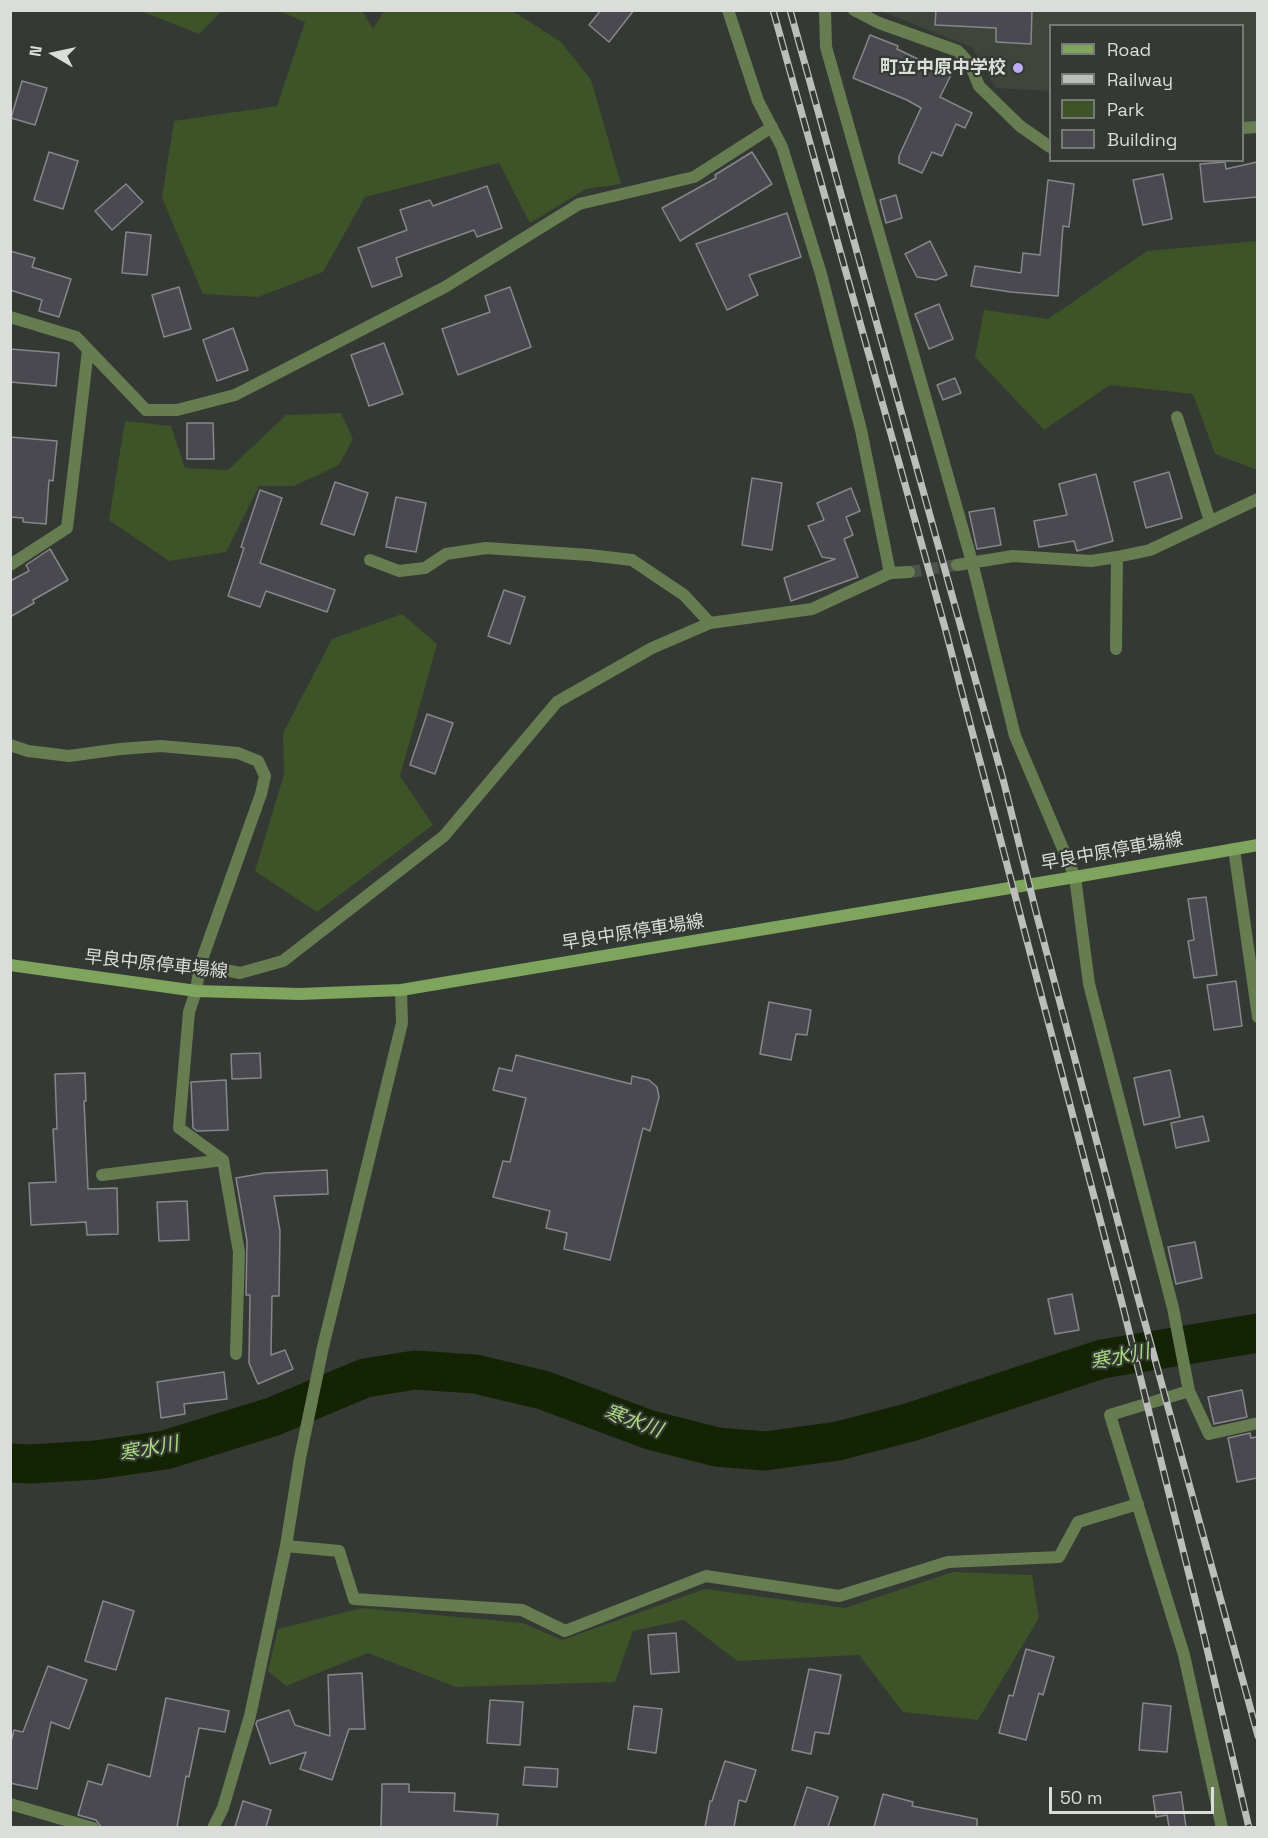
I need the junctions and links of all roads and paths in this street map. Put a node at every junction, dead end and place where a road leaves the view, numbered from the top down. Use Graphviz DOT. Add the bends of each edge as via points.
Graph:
graph roads {
  1 [pos="728,10"];
  2 [pos="825,10"];
  3 [pos="854,10"];
  4 [pos="772,127"];
  5 [pos="1049,146"];
  6 [pos="10,318"];
  7 [pos="88,350"];
  8 [pos="1177,417"];
  9 [pos="1257,499"];
  10 [pos="1210,521"];
  11 [pos="1118,557"];
  12 [pos="370,560"];
  13 [pos="972,562"];
  14 [pos="10,565"];
  15 [pos="957,565"];
  16 [pos="909,572"];
  17 [pos="890,573"];
  18 [pos="710,623"];
  19 [pos="1116,649"];
  20 [pos="10,744"];
  21 [pos="1257,845"];
  22 [pos="1234,849"];
  23 [pos="1075,877"];
  24 [pos="10,965"];
  25 [pos="200,965"];
  26 [pos="401,990"];
  27 [pos="196,991"];
  28 [pos="1257,1017"];
  29 [pos="224,1160"];
  30 [pos="102,1175"];
  31 [pos="236,1354"];
  32 [pos="1189,1391"];
  33 [pos="1257,1423"];
  34 [pos="1138,1504"];
  35 [pos="286,1546"];
  36 [pos="10,1804"];
  37 [pos="93,1827"];
  38 [pos="213,1827"];
  39 [pos="1222,1827"];
  1 -- 4 [label="street" via="758,101"];
  2 -- 13 [label="street" via="825,47"];
  3 -- 5 [label="street" via="958,51 970,64 979,86 1020,126"];
  4 -- 7 [label="street" via="694,177 579,204 445,287 234,394 177,410 146,410"];
  4 -- 17 [label="street" via="782,147 824,285 861,430"];
  6 -- 7 [label="street" via="76,337"];
  7 -- 14 [label="street" via="67,528"];
  8 -- 10 [label="street"];
  9 -- 10 [label="street"];
  10 -- 11 [label="street" via="1150,550"];
  11 -- 13 [label="street" via="1091,561 1013,556"];
  11 -- 19 [label="street"];
  12 -- 18 [label="street" via="399,571 425,568 446,554 486,548 632,560 684,595"];
  13 -- 15 [label="street"];
  13 -- 23 [label="street" via="1016,736"];
  16 -- 17 [label="street"];
  17 -- 18 [label="street" via="812,609"];
  18 -- 25 [label="street" via="652,648 557,702 444,836 283,961 240,973"];
  20 -- 25 [label="street" via="28,751 69,756 161,746 238,753 258,761 266,776 261,794"];
  21 -- 22 [label="main road, 早良中原停車場線"];
  22 -- 23 [label="main road, 早良中原停車場線"];
  22 -- 28 [label="street"];
  23 -- 26 [label="main road, 早良中原停車場線"];
  23 -- 32 [label="street" via="1089,984 1173,1308"];
  24 -- 27 [label="main road, 早良中原停車場線"];
  25 -- 27 [label="street"];
  26 -- 27 [label="main road, 早良中原停車場線" via="300,994"];
  26 -- 35 [label="street" via="402,1023 323,1347"];
  27 -- 29 [label="street" via="189,1012 179,1128"];
  29 -- 30 [label="street"];
  29 -- 31 [label="street" via="239,1252"];
  32 -- 33 [label="street" via="1209,1434"];
  32 -- 34 [label="street" via="1110,1415"];
  34 -- 35 [label="street" via="1078,1522 1059,1557 948,1562 839,1596 706,1576 565,1631 522,1610 354,1599 339,1551"];
  34 -- 39 [label="street" via="1184,1655"];
  35 -- 38 [label="street" via="250,1716 223,1808"];
  36 -- 37 [label="street"];
}
